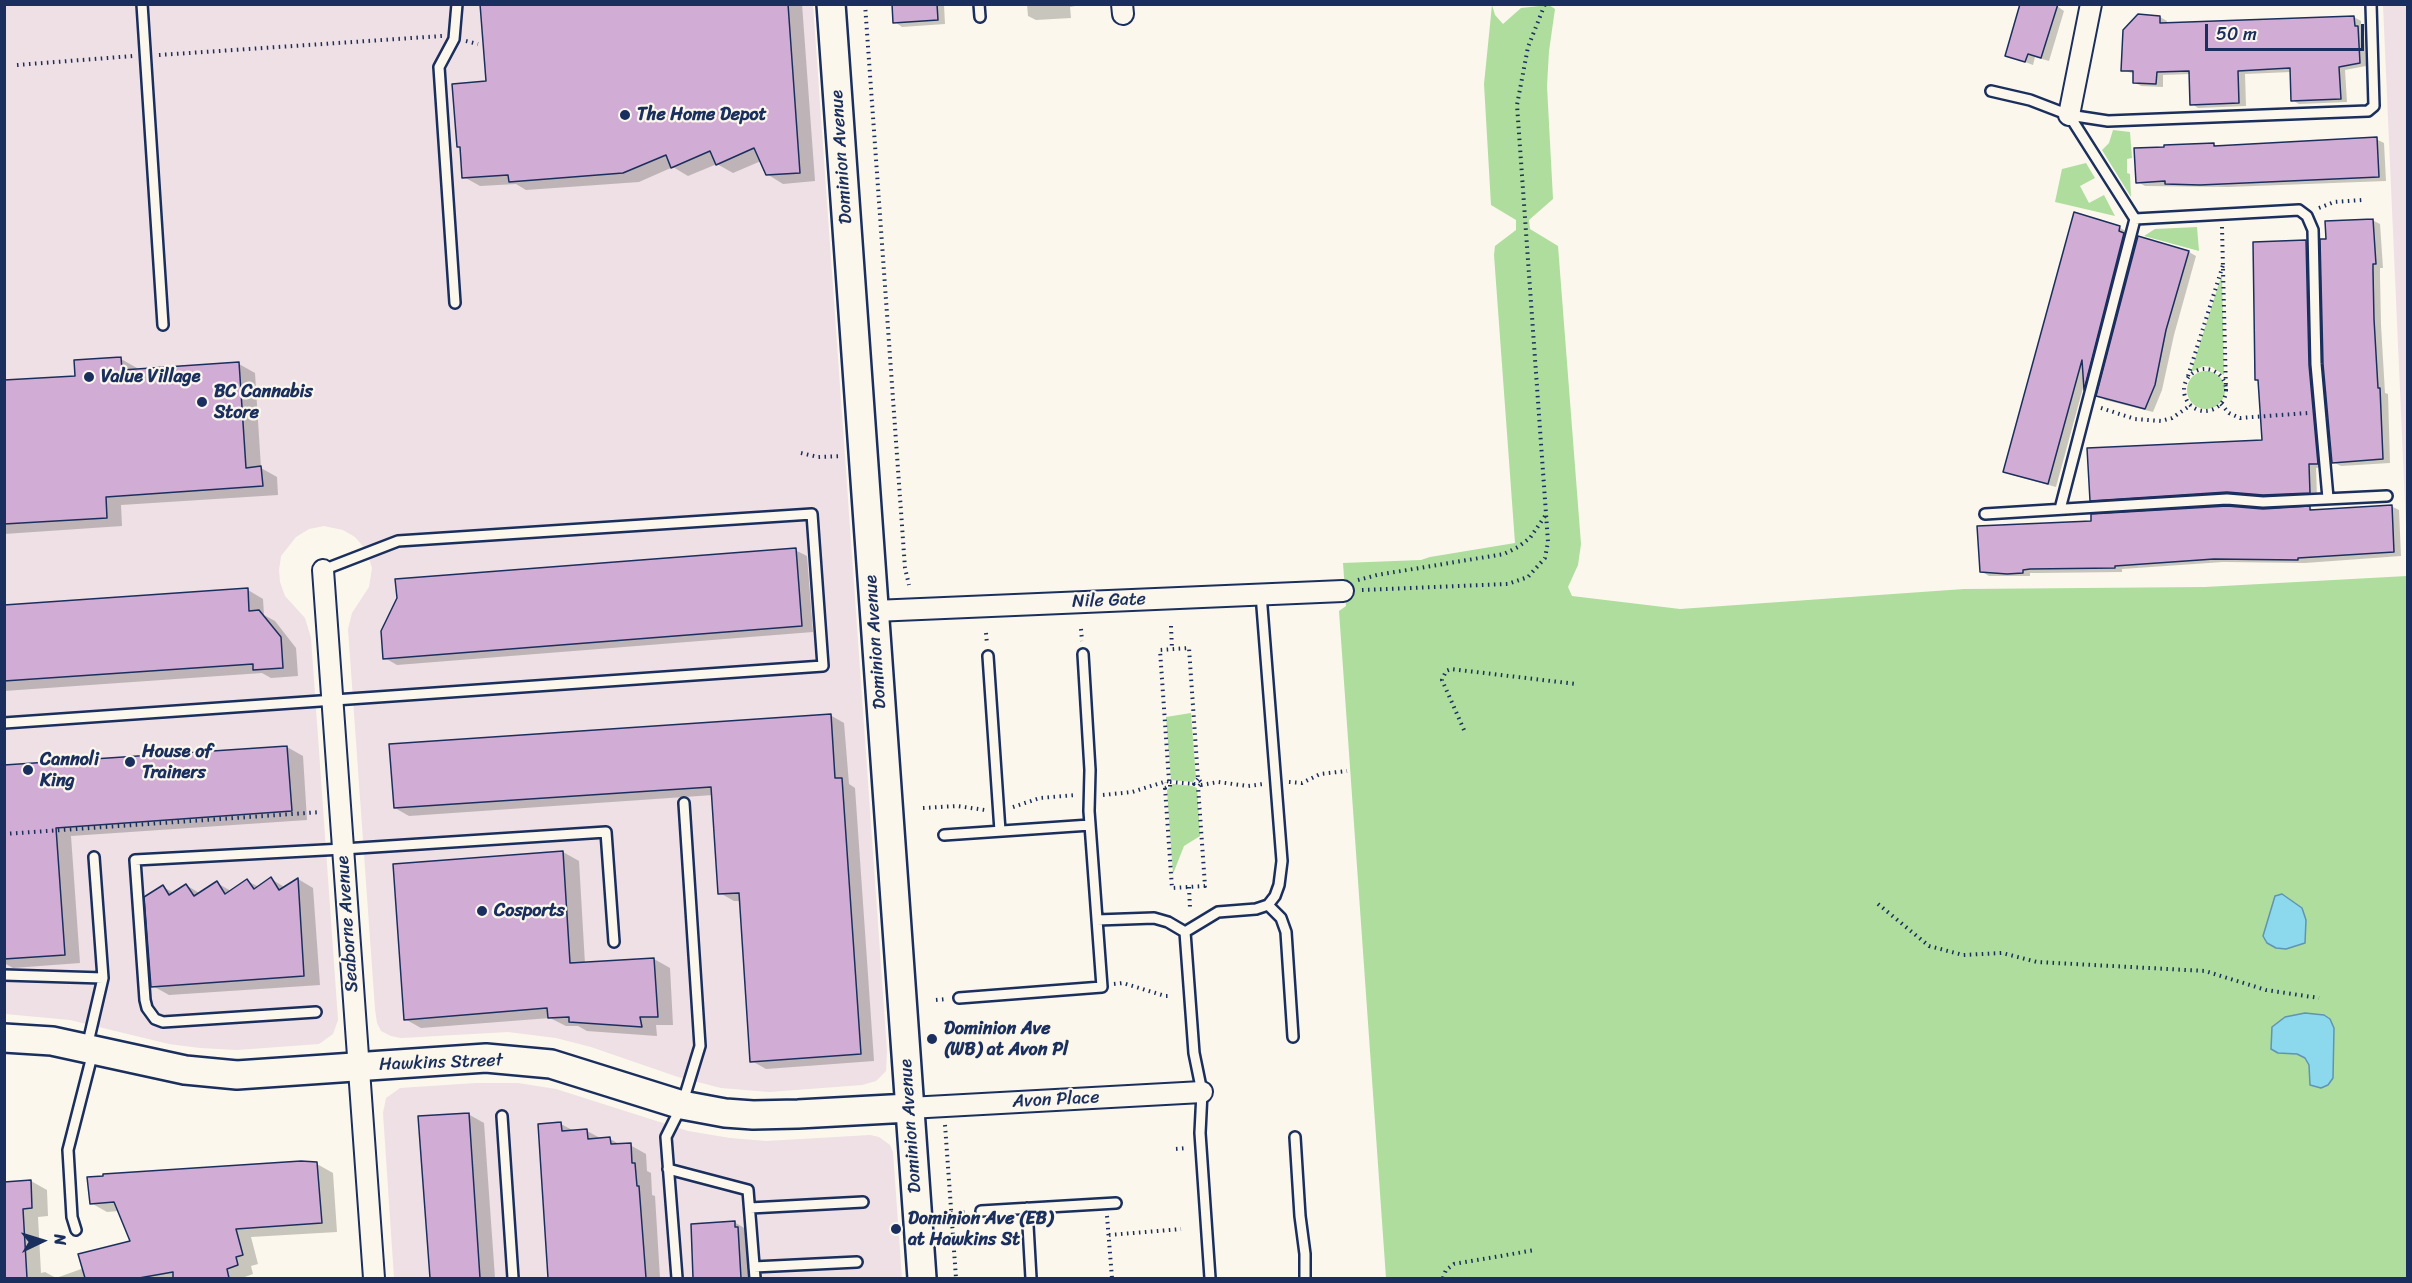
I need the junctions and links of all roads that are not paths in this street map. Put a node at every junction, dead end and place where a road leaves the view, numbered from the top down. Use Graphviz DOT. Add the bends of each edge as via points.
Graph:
graph roads {
  1 [pos="142,4"];
  2 [pos="457,4"];
  3 [pos="831,4"];
  4 [pos="979,4"];
  5 [pos="2091,4"];
  6 [pos="2371,4"];
  7 [pos="980,17"];
  8 [pos="1991,91"];
  9 [pos="2069,115"];
  10 [pos="2135,219"];
  11 [pos="455,303"];
  12 [pos="163,325"];
  13 [pos="2387,496"];
  14 [pos="2328,498"];
  15 [pos="2060,510"];
  16 [pos="1985,514"];
  17 [pos="323,570"];
  18 [pos="1343,591"];
  19 [pos="1262,594"];
  20 [pos="874,611"];
  21 [pos="1083,654"];
  22 [pos="988,656"];
  23 [pos="332,700"];
  24 [pos="4,723"];
  25 [pos="684,803"];
  26 [pos="1090,825"];
  27 [pos="1000,831"];
  28 [pos="944,835"];
  29 [pos="343,849"];
  30 [pos="94,857"];
  31 [pos="1268,905"];
  32 [pos="1097,920"];
  33 [pos="1185,932"];
  34 [pos="614,942"];
  35 [pos="4,975"];
  36 [pos="103,978"];
  37 [pos="959,998"];
  38 [pos="316,1012"];
  39 [pos="1293,1037"];
  40 [pos="4,1038"];
  41 [pos="90,1049"];
  42 [pos="358,1067"];
  43 [pos="1202,1092"];
  44 [pos="682,1105"];
  45 [pos="909,1108"];
  46 [pos="502,1116"];
  47 [pos="1295,1137"];
  48 [pos="669,1169"];
  49 [pos="863,1202"];
  50 [pos="1111,1203"];
  51 [pos="750,1208"];
  52 [pos="1027,1208"];
  53 [pos="981,1211"];
  54 [pos="76,1230"];
  55 [pos="857,1262"];
  56 [pos="754,1267"];
  57 [pos="374,1278"];
  58 [pos="513,1278"];
  59 [pos="677,1278"];
  60 [pos="755,1278"];
  61 [pos="922,1278"];
  62 [pos="1031,1278"];
  63 [pos="1210,1278"];
  64 [pos="1305,1278"];
  1 -- 12 [label="lane"];
  2 -- 11 [label="lane" via="454,39 439,67"];
  3 -- 20 [label="main road, Dominion Avenue"];
  4 -- 7 [label="lane"];
  5 -- 9 [label="street"];
  6 -- 9 [label="lane" via="2374,106 2368,111 2108,121"];
  8 -- 9 [label="lane"];
  9 -- 10 [label="lane"];
  10 -- 14 [label="lane" via="2299,210 2307,216 2313,230 2316,364"];
  10 -- 15 [label="lane"];
  13 -- 14 [label="lane"];
  14 -- 15 [label="lane"];
  15 -- 16 [label="lane"];
  17 -- 23 [label="street, Seaborne Avenue"];
  17 -- 23 [label="lane" via="398,541 812,514 823,666"];
  18 -- 19 [label="street, Nile Gate"];
  19 -- 20 [label="street, Nile Gate"];
  19 -- 31 [label="lane" via="1282,861 1279,885"];
  20 -- 45 [label="main road, Dominion Avenue"];
  21 -- 26 [label="lane"];
  22 -- 27 [label="lane"];
  23 -- 24 [label="lane"];
  23 -- 29 [label="street, Seaborne Avenue"];
  25 -- 44 [label="lane" via="700,1046"];
  26 -- 27 [label="lane"];
  26 -- 32 [label="lane"];
  27 -- 28 [label="lane"];
  29 -- 34 [label="lane" via="606,832"];
  29 -- 38 [label="lane" via="135,860 145,1000 155,1019 163,1023"];
  29 -- 42 [label="street, Seaborne Avenue"];
  30 -- 36 [label="lane"];
  31 -- 33 [label="lane" via="1218,912"];
  31 -- 39 [label="lane" via="1286,927"];
  32 -- 33 [label="lane" via="1154,918"];
  32 -- 37 [label="lane" via="1102,987"];
  33 -- 43 [label="lane" via="1194,1053"];
  35 -- 36 [label="lane"];
  36 -- 41 [label="lane"];
  40 -- 41 [label="main road, Hawkins Street" via="52,1041"];
  41 -- 42 [label="main road, Hawkins Street" via="185,1070 237,1075"];
  41 -- 54 [label="lane" via="68,1150"];
  42 -- 44 [label="main road, Hawkins Street" via="486,1058 551,1064"];
  42 -- 57 [label="street, Seaborne Avenue"];
  43 -- 45 [label="street, Avon Place"];
  43 -- 63 [label="lane" via="1200,1133"];
  44 -- 45 [label="main road, Hawkins Street" via="753,1115"];
  44 -- 48 [label="lane" via="666,1137"];
  45 -- 61 [label="main road, Dominion Avenue"];
  46 -- 58 [label="lane"];
  47 -- 64 [label="lane"];
  48 -- 51 [label="lane" via="748,1190"];
  48 -- 59 [label="lane"];
  49 -- 51 [label="lane"];
  50 -- 52 [label="lane"];
  51 -- 56 [label="lane"];
  52 -- 53 [label="lane"];
  52 -- 62 [label="lane"];
  55 -- 56 [label="lane"];
  56 -- 60 [label="lane"];
}
